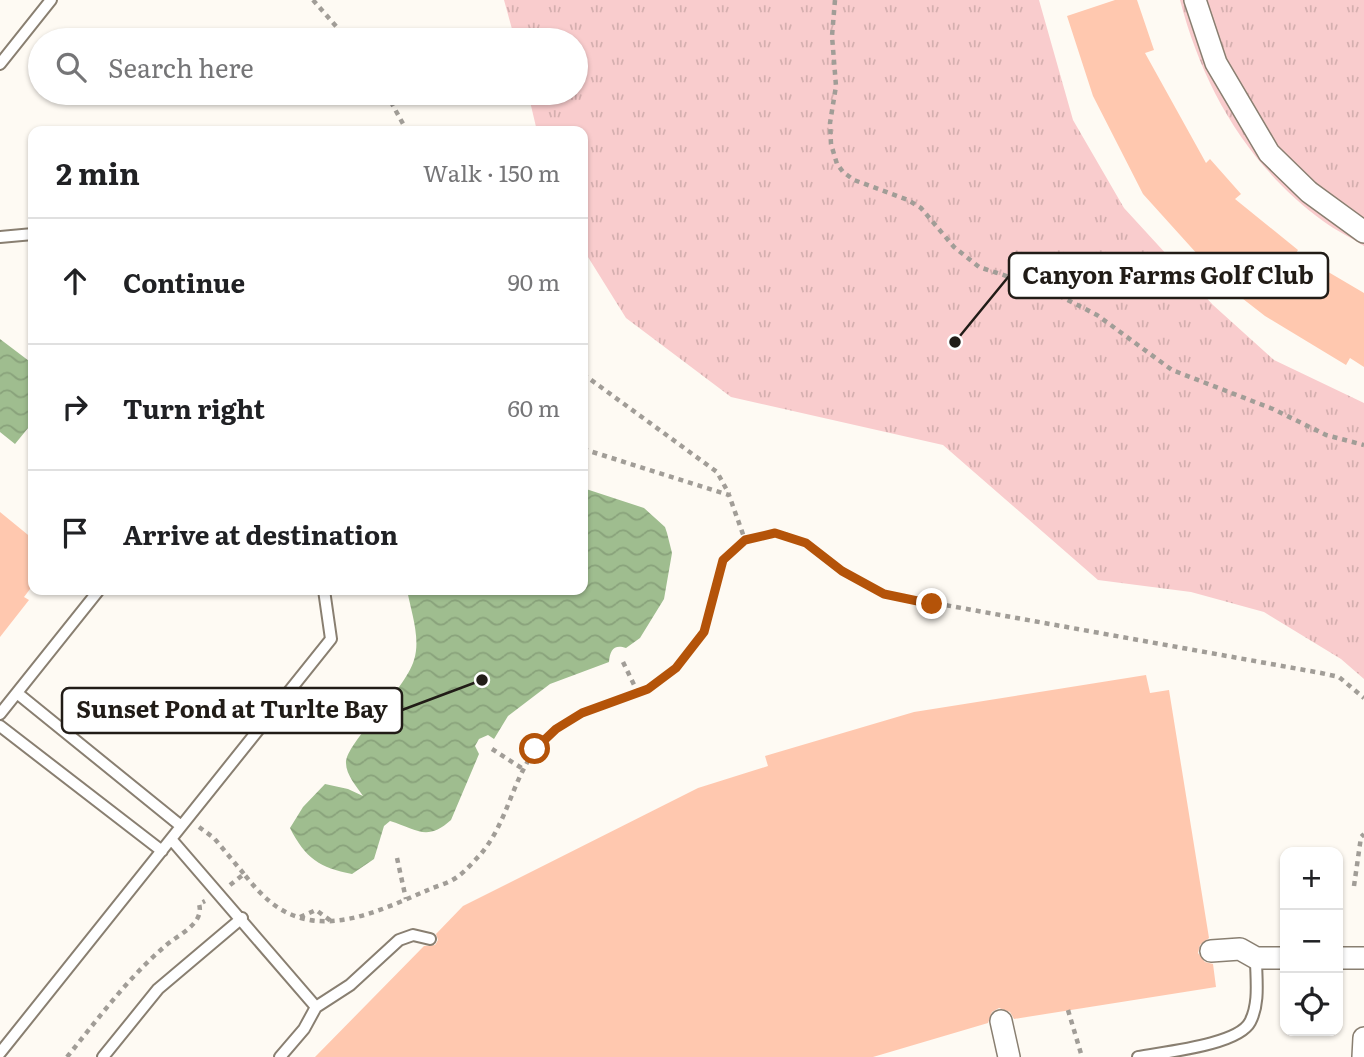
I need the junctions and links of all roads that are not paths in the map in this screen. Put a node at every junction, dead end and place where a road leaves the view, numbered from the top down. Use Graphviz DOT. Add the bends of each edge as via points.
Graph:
graph roads {
  1 [pos="51,0"];
  2 [pos="1195,0"];
  3 [pos="29,28"];
  4 [pos="28,29"];
  5 [pos="0,64"];
  6 [pos="1364,232"];
  7 [pos="28,234"];
  8 [pos="0,237"];
  9 [pos="95,595"];
  10 [pos="325,595"];
  11 [pos="17,693"];
  12 [pos="0,714"];
  13 [pos="0,726"];
  14 [pos="181,826"];
  15 [pos="171,839"];
  16 [pos="162,851"];
  17 [pos="242,918"];
  18 [pos="430,939"];
  19 [pos="1210,951"];
  20 [pos="1256,958"];
  21 [pos="1280,958"];
  22 [pos="1343,958"];
  23 [pos="1364,958"];
  24 [pos="316,1007"];
  25 [pos="1001,1021"];
  26 [pos="1364,1038"];
  27 [pos="0,1053"];
  28 [pos="103,1057"];
  29 [pos="280,1057"];
  30 [pos="1009,1057"];
  31 [pos="1138,1057"];
  32 [pos="1363,1057"];
  1 -- 3 [label="lane"];
  2 -- 6 [label="street" via="1216,63 1269,153 1308,192"];
  4 -- 5 [label="lane"];
  7 -- 8 [label="lane"];
  9 -- 11 [label="lane"];
  10 -- 14 [label="lane" via="331,639"];
  11 -- 12 [label="lane"];
  11 -- 14 [label="lane"];
  13 -- 16 [label="lane"];
  14 -- 15 [label="lane"];
  15 -- 16 [label="lane"];
  15 -- 17 [label="lane"];
  16 -- 27 [label="lane"];
  17 -- 24 [label="lane"];
  17 -- 28 [label="lane" via="158,989"];
  18 -- 24 [label="lane" via="414,935 399,940 350,985"];
  19 -- 20 [label="street" via="1240,948"];
  20 -- 21 [label="street"];
  20 -- 31 [label="lane" via="1257,1003 1250,1024 1238,1035"];
  22 -- 23 [label="street"];
  24 -- 29 [label="lane"];
  25 -- 30 [label="street"];
  26 -- 32 [label="street"];
}
